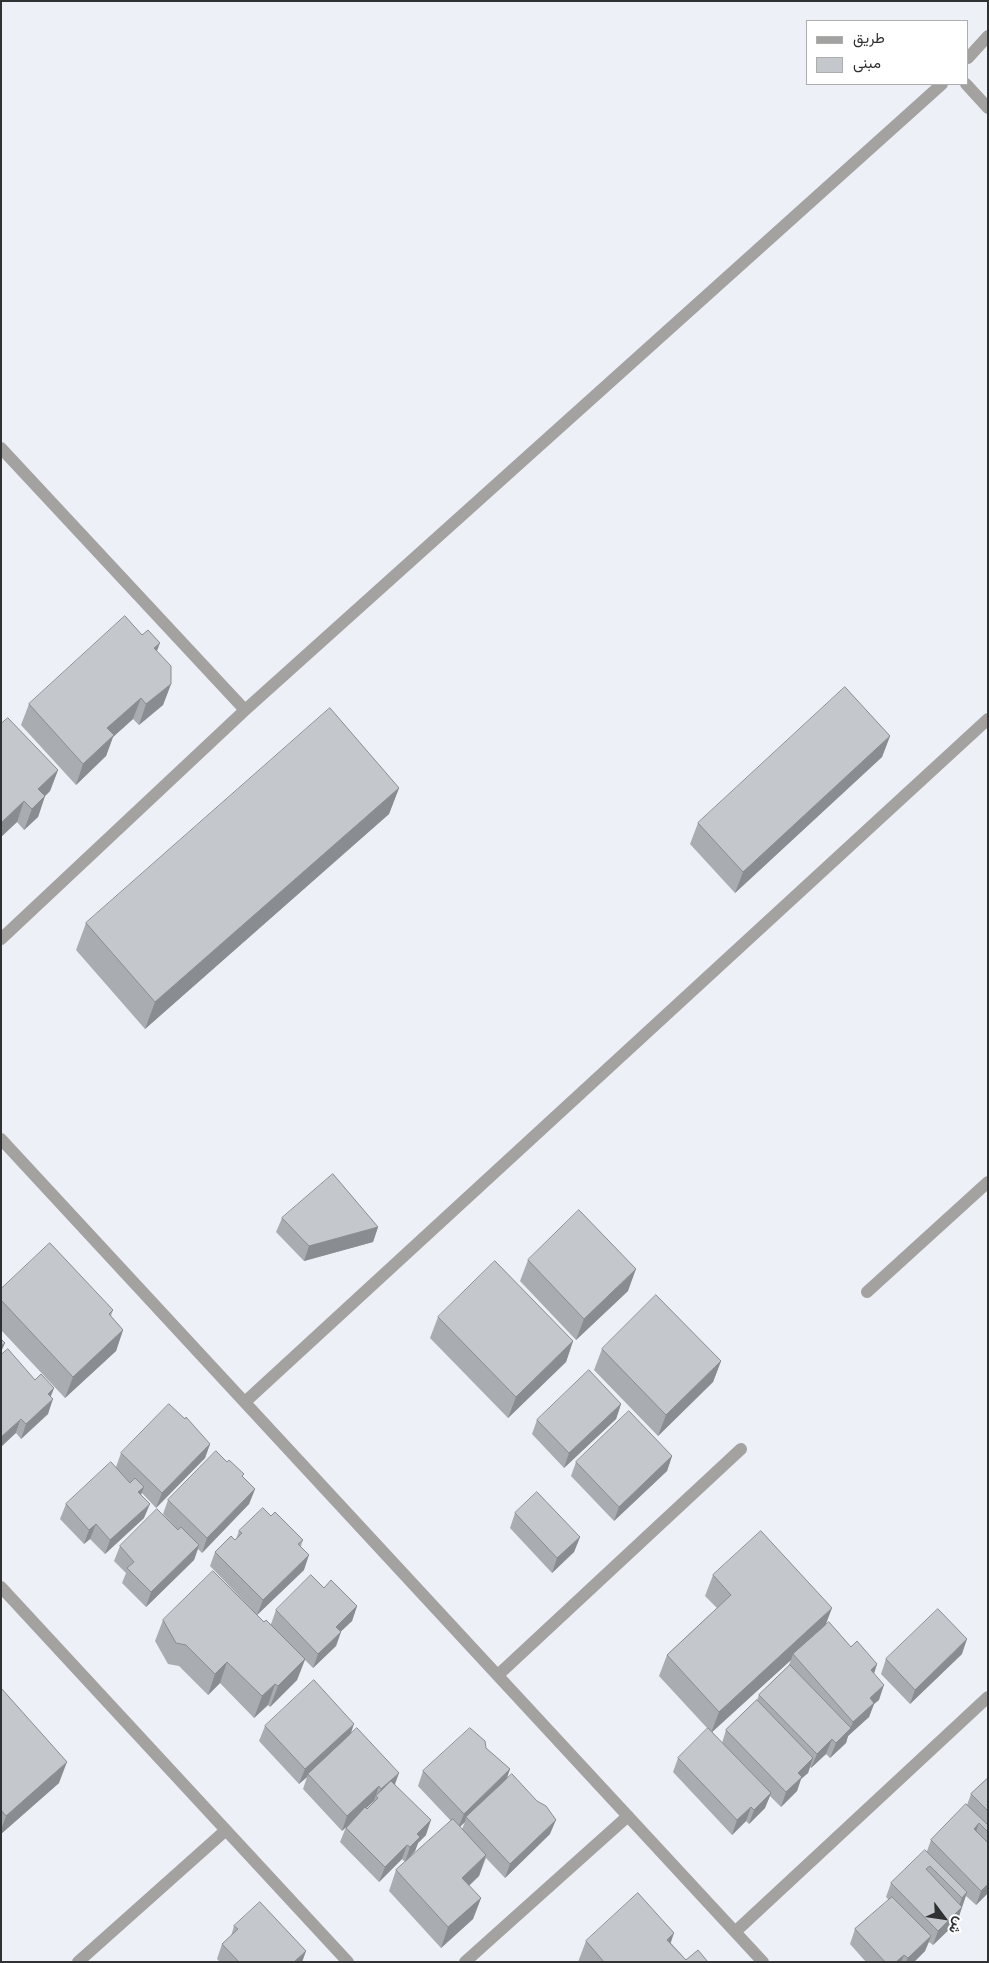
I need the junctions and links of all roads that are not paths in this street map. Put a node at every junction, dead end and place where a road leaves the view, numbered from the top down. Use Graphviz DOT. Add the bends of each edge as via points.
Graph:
graph roads {
  1 [pos="988,36"];
  2 [pos="969,57"];
  3 [pos="941,85"];
  4 [pos="967,85"];
  5 [pos="988,108"];
  6 [pos="1,448"];
  7 [pos="245,710"];
  8 [pos="988,719"];
  9 [pos="1,939"];
  10 [pos="1,1139"];
  11 [pos="988,1182"];
  12 [pos="867,1292"];
  13 [pos="245,1402"];
  14 [pos="740,1449"];
  15 [pos="1,1586"];
  16 [pos="498,1675"];
  17 [pos="988,1697"];
  18 [pos="628,1816"];
  19 [pos="226,1830"];
  20 [pos="735,1932"];
  21 [pos="78,1962"];
  22 [pos="348,1962"];
  23 [pos="465,1962"];
  24 [pos="763,1962"];
  1 -- 2 [label="street"];
  3 -- 7 [label="street"];
  4 -- 5 [label="street"];
  6 -- 7 [label="street"];
  7 -- 9 [label="street"];
  8 -- 13 [label="street"];
  10 -- 13 [label="street"];
  11 -- 12 [label="street"];
  13 -- 16 [label="street"];
  14 -- 16 [label="street"];
  15 -- 19 [label="street"];
  16 -- 18 [label="street"];
  17 -- 20 [label="street"];
  18 -- 20 [label="street"];
  18 -- 23 [label="street"];
  19 -- 21 [label="street"];
  19 -- 22 [label="street"];
  20 -- 24 [label="street"];
}
